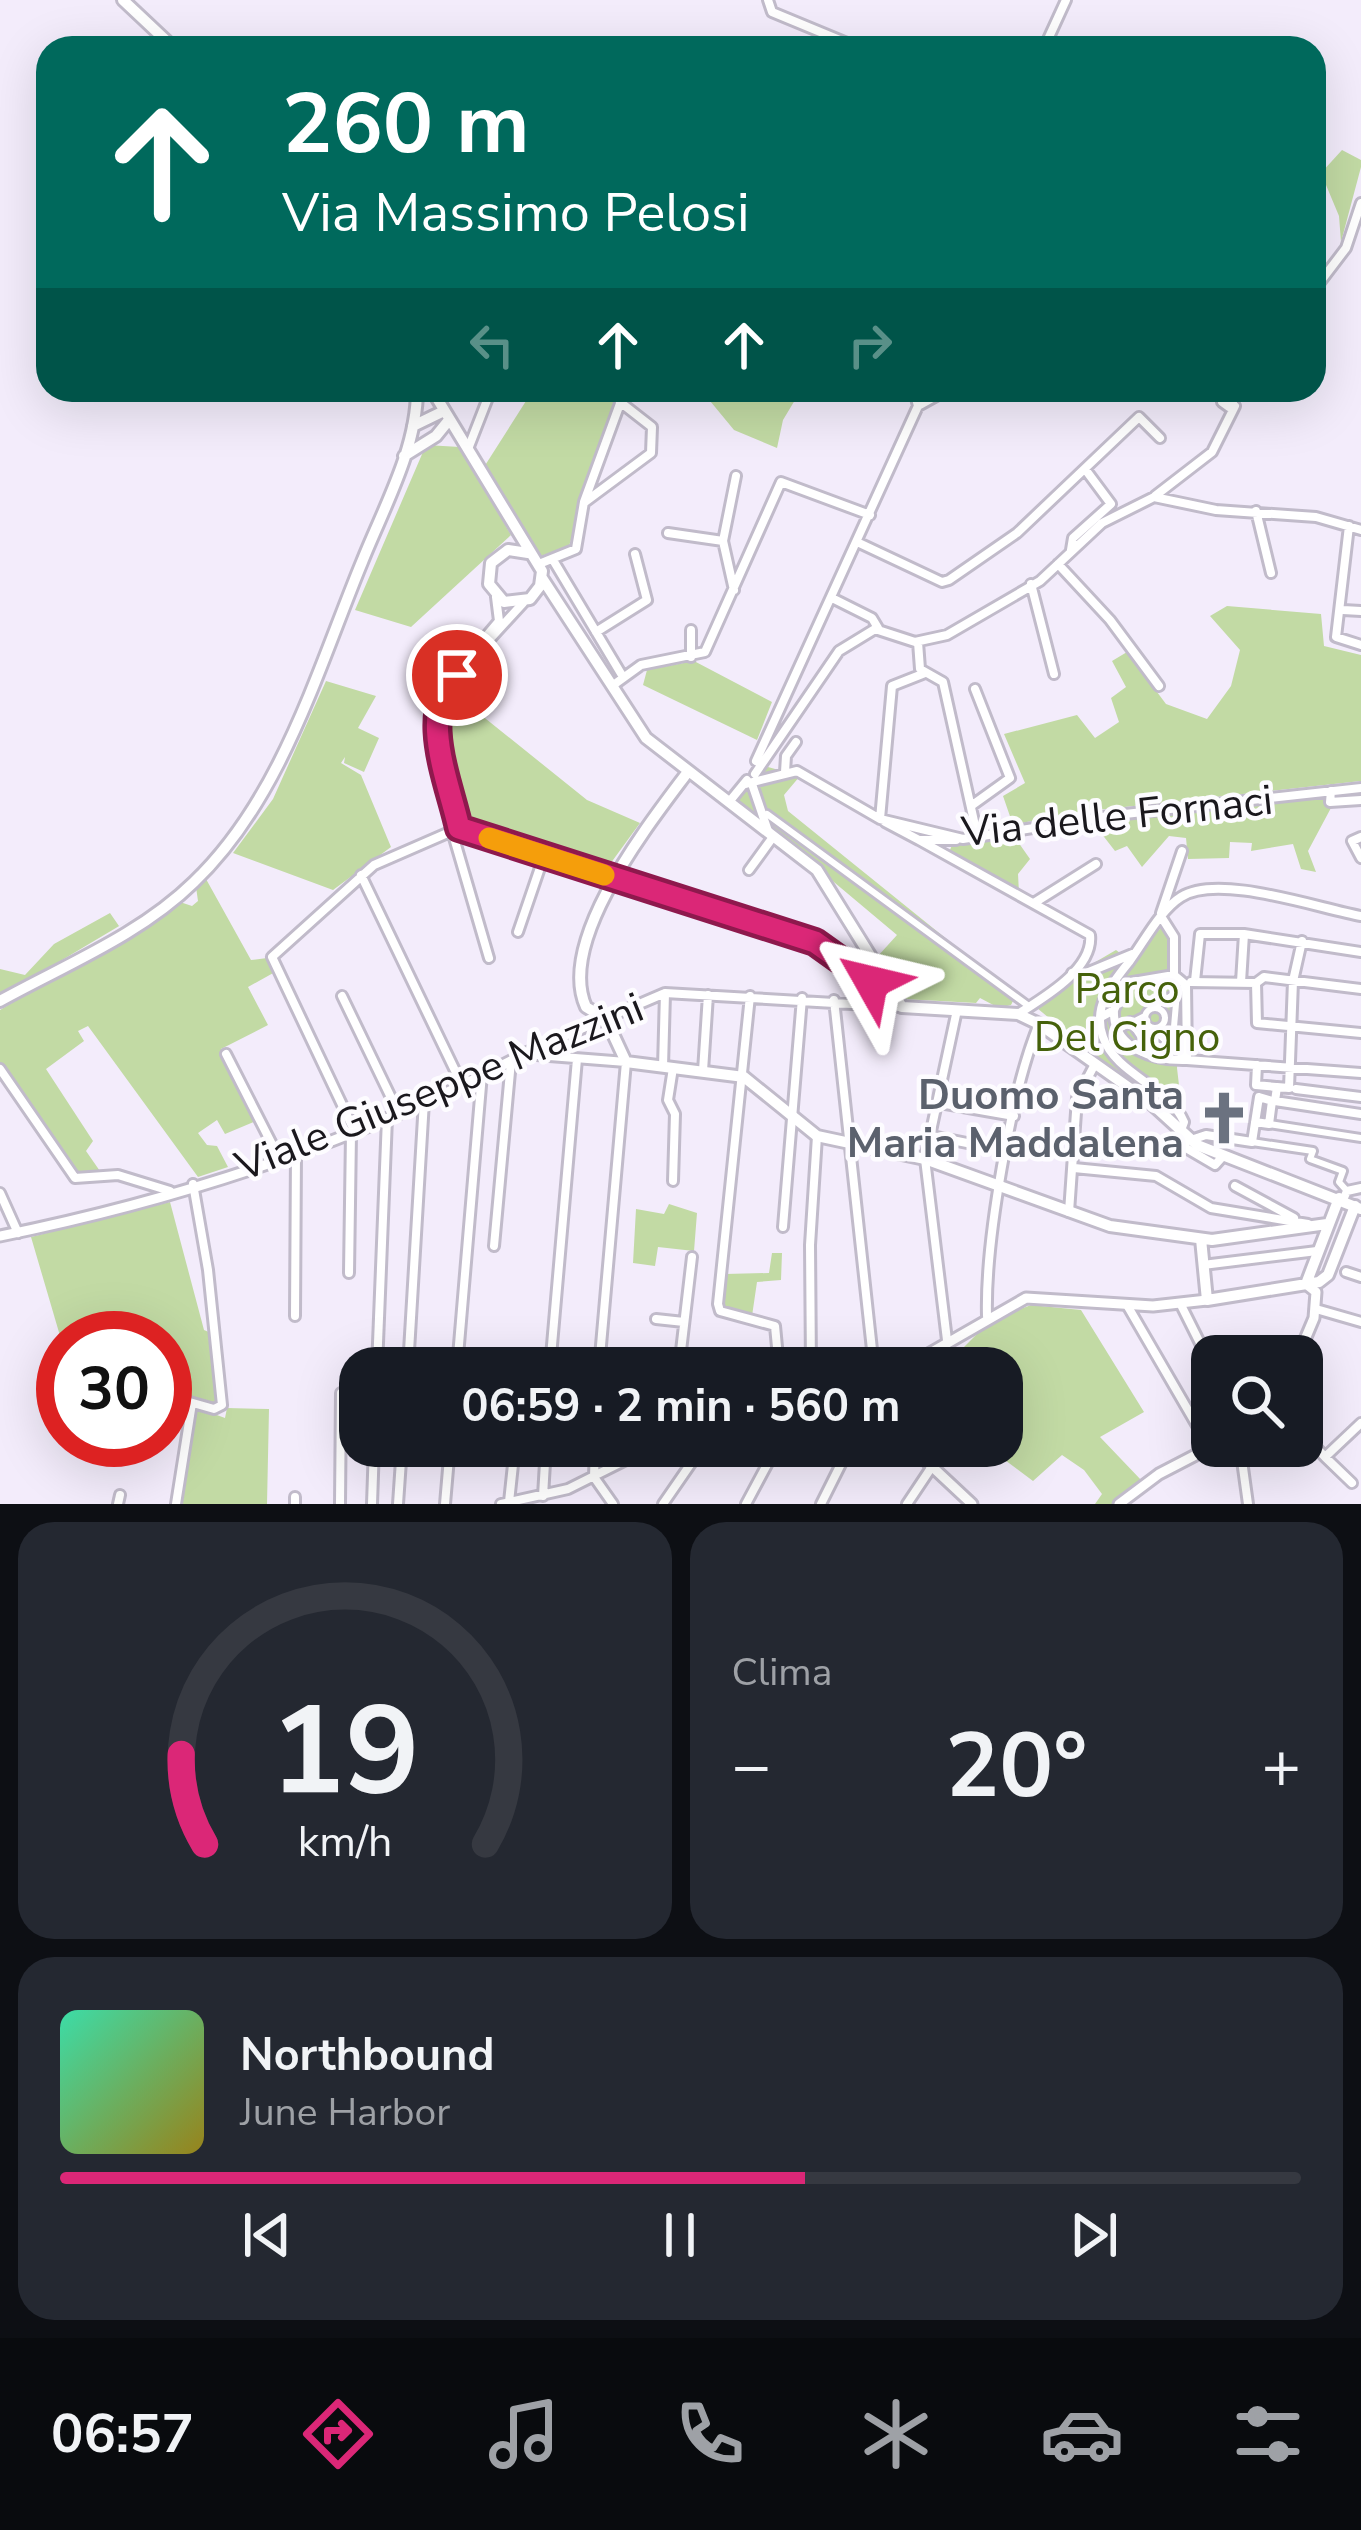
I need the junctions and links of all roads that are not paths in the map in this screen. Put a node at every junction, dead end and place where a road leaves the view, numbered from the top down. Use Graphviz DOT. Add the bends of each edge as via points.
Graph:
graph roads {
  1 [pos="124,0"];
  2 [pos="768,0"];
  3 [pos="1066,0"];
  4 [pos="162,36"];
  5 [pos="830,36"];
  6 [pos="1050,36"];
  7 [pos="1361,203"];
  8 [pos="1326,274"];
  9 [pos="415,402"];
  10 [pos="439,402"];
  11 [pos="486,402"];
  12 [pos="620,402"];
  13 [pos="917,402"];
  14 [pos="925,402"];
  15 [pos="1224,402"];
  16 [pos="1236,402"];
  17 [pos="1224,405"];
  18 [pos="918,406"];
  19 [pos="1235,406"];
  20 [pos="447,415"];
  21 [pos="1226,428"];
  22 [pos="411,429"];
  23 [pos="1160,438"];
  24 [pos="428,442"];
  25 [pos="466,448"];
  26 [pos="404,456"];
  27 [pos="1085,469"];
  28 [pos="736,476"];
  29 [pos="1154,496"];
  30 [pos="584,502"];
  31 [pos="1256,512"];
  32 [pos="870,515"];
  33 [pos="513,525"];
  34 [pos="1349,526"];
  35 [pos="1361,530"];
  36 [pos="668,533"];
  37 [pos="723,541"];
  38 [pos="857,542"];
  39 [pos="1071,550"];
  40 [pos="502,553"];
  41 [pos="528,553"];
  42 [pos="634,554"];
  43 [pos="553,560"];
  44 [pos="539,564"];
  45 [pos="1058,564"];
  46 [pos="1271,573"];
  47 [pos="542,578"];
  48 [pos="1031,584"];
  49 [pos="734,592"];
  50 [pos="496,596"];
  51 [pos="832,597"];
  52 [pos="526,601"];
  53 [pos="1343,610"];
  54 [pos="1361,611"];
  55 [pos="577,627"];
  56 [pos="878,629"];
  57 [pos="691,630"];
  58 [pos="596,632"];
  59 [pos="918,641"];
  60 [pos="1361,645"];
  61 [pos="691,657"];
  62 [pos="925,673"];
  63 [pos="1054,674"];
  64 [pos="623,677"];
  65 [pos="447,684"];
  66 [pos="611,686"];
  67 [pos="1159,686"];
  68 [pos="975,688"];
  69 [pos="796,742"];
  70 [pos="687,772"];
  71 [pos="785,772"];
  72 [pos="753,779"];
  73 [pos="1361,788"];
  74 [pos="1331,791"];
  75 [pos="1361,800"];
  76 [pos="729,802"];
  77 [pos="971,806"];
  78 [pos="767,814"];
  79 [pos="880,819"];
  80 [pos="455,830"];
  81 [pos="771,834"];
  82 [pos="1361,837"];
  83 [pos="963,839"];
  84 [pos="978,839"];
  85 [pos="919,840"];
  86 [pos="948,841"];
  87 [pos="1182,851"];
  88 [pos="942,854"];
  89 [pos="544,856"];
  90 [pos="1361,858"];
  91 [pos="1096,864"];
  92 [pos="749,870"];
  93 [pos="361,875"];
  94 [pos="610,877"];
  95 [pos="1034,903"];
  96 [pos="1361,916"];
  97 [pos="1161,919"];
  98 [pos="518,932"];
  99 [pos="1244,934"];
  100 [pos="1301,941"];
  101 [pos="1361,952"];
  102 [pos="1135,953"];
  103 [pos="489,958"];
  104 [pos="1174,975"];
  105 [pos="1068,976"];
  106 [pos="1293,981"];
  107 [pos="1241,982"];
  108 [pos="1190,983"];
  109 [pos="1256,983"];
  110 [pos="1361,989"];
  111 [pos="1177,992"];
  112 [pos="665,993"];
  113 [pos="708,994"];
  114 [pos="894,994"];
  115 [pos="342,996"];
  116 [pos="750,996"];
  117 [pos="802,998"];
  118 [pos="835,1000"];
  119 [pos="0,1001"];
  120 [pos="902,1006"];
  121 [pos="1153,1008"];
  122 [pos="957,1010"];
  123 [pos="1114,1010"];
  124 [pos="1024,1011"];
  125 [pos="1145,1016"];
  126 [pos="1101,1017"];
  127 [pos="606,1018"];
  128 [pos="1130,1021"];
  129 [pos="1039,1024"];
  130 [pos="1292,1024"];
  131 [pos="1115,1027"];
  132 [pos="1157,1030"];
  133 [pos="1361,1033"];
  134 [pos="1150,1045"];
  135 [pos="1173,1048"];
  136 [pos="226,1054"];
  137 [pos="524,1054"];
  138 [pos="578,1059"];
  139 [pos="1187,1060"];
  140 [pos="511,1061"];
  141 [pos="626,1062"];
  142 [pos="1096,1062"];
  143 [pos="1257,1065"];
  144 [pos="1292,1067"];
  145 [pos="668,1068"];
  146 [pos="0,1069"];
  147 [pos="703,1071"];
  148 [pos="1361,1073"];
  149 [pos="482,1075"];
  150 [pos="745,1077"];
  151 [pos="461,1083"];
  152 [pos="1277,1087"];
  153 [pos="1292,1088"];
  154 [pos="1361,1096"];
  155 [pos="424,1101"];
  156 [pos="940,1103"];
  157 [pos="392,1114"];
  158 [pos="1361,1114"];
  159 [pos="1014,1116"];
  160 [pos="793,1121"];
  161 [pos="1256,1122"];
  162 [pos="1269,1124"];
  163 [pos="352,1131"];
  164 [pos="817,1136"];
  165 [pos="932,1136"];
  166 [pos="1185,1136"];
  167 [pos="1361,1138"];
  168 [pos="1252,1142"];
  169 [pos="852,1144"];
  170 [pos="1007,1151"];
  171 [pos="296,1152"];
  172 [pos="279,1158"];
  173 [pos="926,1159"];
  174 [pos="1074,1168"];
  175 [pos="673,1181"];
  176 [pos="193,1184"];
  177 [pos="1235,1186"];
  178 [pos="1003,1188"];
  179 [pos="1361,1188"];
  180 [pos="172,1191"];
  181 [pos="0,1192"];
  182 [pos="1349,1201"];
  183 [pos="1069,1213"];
  184 [pos="1294,1219"];
  185 [pos="1321,1226"];
  186 [pos="783,1227"];
  187 [pos="18,1232"];
  188 [pos="0,1236"];
  189 [pos="1201,1239"];
  190 [pos="494,1246"];
  191 [pos="1317,1251"];
  192 [pos="692,1257"];
  193 [pos="1203,1265"];
  194 [pos="1338,1270"];
  195 [pos="349,1274"];
  196 [pos="1361,1277"];
  197 [pos="1306,1284"];
  198 [pos="1207,1300"];
  199 [pos="1127,1305"];
  200 [pos="1181,1305"];
  201 [pos="1316,1309"];
  202 [pos="296,1316"];
  203 [pos="988,1316"];
  204 [pos="656,1319"];
  205 [pos="746,1320"];
  206 [pos="685,1322"];
  207 [pos="1361,1322"];
  208 [pos="746,1331"];
  209 [pos="1196,1335"];
  210 [pos="1306,1335"];
  211 [pos="947,1340"];
  212 [pos="378,1347"];
  213 [pos="409,1347"];
  214 [pos="459,1347"];
  215 [pos="552,1347"];
  216 [pos="601,1347"];
  217 [pos="682,1347"];
  218 [pos="778,1347"];
  219 [pos="812,1347"];
  220 [pos="872,1347"];
  221 [pos="936,1347"];
  222 [pos="192,1403"];
  223 [pos="1191,1413"];
  224 [pos="1361,1423"];
  225 [pos="1191,1457"];
  226 [pos="1325,1457"];
  227 [pos="182,1467"];
  228 [pos="340,1467"];
  229 [pos="373,1467"];
  230 [pos="401,1467"];
  231 [pos="448,1467"];
  232 [pos="511,1467"];
  233 [pos="545,1467"];
  234 [pos="594,1467"];
  235 [pos="613,1467"];
  236 [pos="689,1467"];
  237 [pos="766,1467"];
  238 [pos="840,1467"];
  239 [pos="932,1467"];
  240 [pos="934,1467"];
  241 [pos="1243,1467"];
  242 [pos="594,1477"];
  243 [pos="1352,1483"];
  244 [pos="543,1496"];
  245 [pos="505,1503"];
  246 [pos="176,1504"];
  247 [pos="340,1504"];
  248 [pos="372,1504"];
  249 [pos="398,1504"];
  250 [pos="445,1504"];
  251 [pos="613,1504"];
  252 [pos="663,1504"];
  253 [pos="746,1504"];
  254 [pos="821,1504"];
  255 [pos="907,1504"];
  256 [pos="972,1504"];
  257 [pos="1119,1504"];
  258 [pos="1248,1504"];
  1 -- 4 [label="main road"];
  2 -- 5 [label="street" via="772,12"];
  3 -- 6 [label="street"];
  7 -- 8 [label="street" via="1346,248"];
  9 -- 22 [label="main road"];
  10 -- 20 [label="main road"];
  11 -- 25 [label="street"];
  12 -- 30 [label="street"];
  12 -- 30 [label="street" via="652,427 651,453"];
  13 -- 18 [label="street"];
  14 -- 18 [label="street"];
  15 -- 17 [label="street"];
  16 -- 19 [label="street"];
  17 -- 19 [label="street"];
  17 -- 21 [label="street"];
  18 -- 32 [label="street"];
  19 -- 21 [label="street"];
  20 -- 22 [label="main road"];
  20 -- 24 [label="main road"];
  20 -- 25 [label="main road"];
  21 -- 29 [label="street" via="1201,464"];
  22 -- 26 [label="main road"];
  23 -- 27 [label="street" via="1139,417"];
  24 -- 25 [label="main road"];
  24 -- 26 [label="main road"];
  25 -- 33 [label="main road"];
  26 -- 119 [label="main road" via="296,722 228,844 166,906"];
  27 -- 38 [label="street" via="1006,543 949,580"];
  27 -- 39 [label="street" via="1111,504 1073,538"];
  28 -- 37 [label="street"];
  29 -- 31 [label="street"];
  29 -- 39 [label="street"];
  30 -- 43 [label="street" via="576,549"];
  31 -- 34 [label="street"];
  31 -- 46 [label="street"];
  32 -- 38 [label="street"];
  32 -- 49 [label="street" via="781,482"];
  33 -- 40 [label="main road"];
  33 -- 41 [label="main road"];
  34 -- 35 [label="street"];
  34 -- 60 [label="street" via="1336,637"];
  36 -- 37 [label="street"];
  37 -- 49 [label="street"];
  38 -- 51 [label="street"];
  39 -- 45 [label="street"];
  40 -- 41 [label="main road"];
  40 -- 50 [label="main road" via="488,569"];
  41 -- 44 [label="main road"];
  42 -- 58 [label="street" via="647,601"];
  43 -- 44 [label="street"];
  43 -- 58 [label="street"];
  44 -- 47 [label="main road"];
  45 -- 48 [label="street"];
  45 -- 67 [label="street"];
  47 -- 52 [label="main road"];
  47 -- 55 [label="main road"];
  48 -- 59 [label="street" via="946,635"];
  48 -- 63 [label="street"];
  49 -- 61 [label="street" via="708,647"];
  50 -- 52 [label="main road"];
  50 -- 65 [label="street" via="499,621"];
  51 -- 56 [label="street"];
  51 -- 72 [label="street"];
  52 -- 55 [label="main road" via="554,602"];
  52 -- 65 [label="street"];
  53 -- 54 [label="street"];
  55 -- 66 [label="main road"];
  56 -- 59 [label="street"];
  56 -- 72 [label="street" via="838,651"];
  57 -- 61 [label="street"];
  58 -- 64 [label="street"];
  59 -- 62 [label="street"];
  61 -- 64 [label="street" via="647,663"];
  62 -- 77 [label="street" via="943,682"];
  62 -- 79 [label="street" via="892,686"];
  64 -- 66 [label="street"];
  65 -- 80 [label="street" via="436,721"];
  66 -- 70 [label="main road" via="646,738"];
  68 -- 77 [label="street" via="1010,778"];
  69 -- 71 [label="street"];
  70 -- 76 [label="main road"];
  70 -- 94 [label="main road"];
  71 -- 72 [label="street"];
  71 -- 79 [label="street, Via delle Fornaci" via="804,774"];
  72 -- 76 [label="street"];
  72 -- 78 [label="street"];
  73 -- 74 [label="street, Via delle Fornaci"];
  74 -- 75 [label="street" via="1330,802"];
  74 -- 84 [label="street, Via delle Fornaci" via="1116,814"];
  76 -- 81 [label="main road"];
  77 -- 84 [label="street"];
  78 -- 81 [label="street"];
  78 -- 124 [label="street"];
  79 -- 83 [label="street, Via delle Fornaci"];
  79 -- 85 [label="street"];
  80 -- 89 [label="street"];
  80 -- 93 [label="street"];
  80 -- 103 [label="street"];
  81 -- 92 [label="street"];
  81 -- 114 [label="main road" via="811,864"];
  82 -- 90 [label="street" via="1352,841"];
  83 -- 84 [label="street, Via delle Fornaci"];
  83 -- 86 [label="street"];
  85 -- 86 [label="street"];
  85 -- 88 [label="street"];
  86 -- 88 [label="street"];
  87 -- 97 [label="street"];
  88 -- 95 [label="street"];
  89 -- 94 [label="street"];
  89 -- 98 [label="street"];
  91 -- 95 [label="street"];
  93 -- 151 [label="street"];
  93 -- 163 [label="street" via="272,957"];
  94 -- 114 [label="street" via="815,942"];
  94 -- 127 [label="main road" via="578,984 587,1008"];
  95 -- 105 [label="street" via="1090,935 1090,950"];
  96 -- 97 [label="street" via="1226,888 1184,895"];
  97 -- 102 [label="street"];
  97 -- 104 [label="street" via="1174,937"];
  99 -- 100 [label="street"];
  99 -- 107 [label="street"];
  99 -- 108 [label="street" via="1200,934"];
  100 -- 101 [label="street"];
  100 -- 106 [label="street"];
  102 -- 105 [label="street"];
  102 -- 126 [label="street" via="1107,990"];
  104 -- 108 [label="street"];
  104 -- 123 [label="street" via="1127,983"];
  105 -- 124 [label="street"];
  106 -- 109 [label="street"];
  106 -- 110 [label="street"];
  106 -- 130 [label="street"];
  107 -- 108 [label="street"];
  107 -- 109 [label="street"];
  108 -- 111 [label="street"];
  108 -- 139 [label="street"];
  109 -- 130 [label="street" via="1257,1023"];
  111 -- 121 [label="street"];
  111 -- 135 [label="street"];
  112 -- 113 [label="street, Viale Giuseppe Mazzini"];
  112 -- 127 [label="street, Viale Giuseppe Mazzini"];
  112 -- 145 [label="street"];
  113 -- 116 [label="street, Viale Giuseppe Mazzini"];
  113 -- 147 [label="street"];
  114 -- 120 [label="main road"];
  115 -- 157 [label="street"];
  116 -- 117 [label="street, Viale Giuseppe Mazzini"];
  116 -- 150 [label="street"];
  117 -- 118 [label="street, Viale Giuseppe Mazzini"];
  117 -- 160 [label="street"];
  118 -- 120 [label="street, Viale Giuseppe Mazzini"];
  118 -- 169 [label="street"];
  120 -- 122 [label="main road"];
  121 -- 125 [label="street"];
  121 -- 132 [label="street" via="1165,1018"];
  122 -- 124 [label="main road"];
  122 -- 156 [label="street"];
  123 -- 126 [label="street"];
  123 -- 131 [label="street"];
  124 -- 129 [label="main road"];
  125 -- 128 [label="street"];
  125 -- 132 [label="street"];
  126 -- 166 [label="street" via="1114,1057 1178,1109"];
  127 -- 137 [label="street, Viale Giuseppe Mazzini"];
  127 -- 141 [label="main road"];
  128 -- 131 [label="street"];
  128 -- 134 [label="street"];
  129 -- 142 [label="main road"];
  129 -- 159 [label="street"];
  130 -- 133 [label="street"];
  130 -- 144 [label="street"];
  131 -- 139 [label="street" via="1161,1061"];
  132 -- 134 [label="street"];
  132 -- 135 [label="street"];
  134 -- 135 [label="street"];
  135 -- 139 [label="street"];
  136 -- 172 [label="street"];
  137 -- 138 [label="street"];
  137 -- 140 [label="street, Viale Giuseppe Mazzini"];
  138 -- 141 [label="street"];
  138 -- 215 [label="street"];
  139 -- 143 [label="street"];
  140 -- 149 [label="street, Viale Giuseppe Mazzini"];
  140 -- 190 [label="street"];
  141 -- 145 [label="main road"];
  141 -- 216 [label="street"];
  142 -- 166 [label="main road"];
  142 -- 174 [label="street" via="1077,1098"];
  143 -- 144 [label="street"];
  143 -- 152 [label="street" via="1256,1085"];
  144 -- 148 [label="street"];
  144 -- 153 [label="street"];
  145 -- 147 [label="main road"];
  145 -- 175 [label="street"];
  146 -- 180 [label="street" via="75,1178 118,1174"];
  147 -- 150 [label="main road"];
  149 -- 151 [label="street, Viale Giuseppe Mazzini"];
  149 -- 214 [label="street"];
  150 -- 160 [label="main road"];
  150 -- 205 [label="street" via="718,1304"];
  151 -- 155 [label="street, Viale Giuseppe Mazzini"];
  152 -- 153 [label="street"];
  152 -- 158 [label="street" via="1275,1101"];
  153 -- 154 [label="street"];
  155 -- 157 [label="street, Viale Giuseppe Mazzini"];
  155 -- 213 [label="street"];
  156 -- 159 [label="street"];
  156 -- 165 [label="street"];
  157 -- 163 [label="street, Viale Giuseppe Mazzini"];
  157 -- 212 [label="street"];
  159 -- 170 [label="street"];
  160 -- 164 [label="main road"];
  160 -- 186 [label="street"];
  161 -- 162 [label="street"];
  161 -- 162 [label="street" via="1259,1097 1272,1101"];
  161 -- 168 [label="street"];
  162 -- 167 [label="street"];
  163 -- 171 [label="street, Viale Giuseppe Mazzini"];
  163 -- 195 [label="street"];
  164 -- 169 [label="main road"];
  164 -- 219 [label="street"];
  165 -- 170 [label="street"];
  165 -- 173 [label="street"];
  166 -- 168 [label="street"];
  166 -- 182 [label="main road"];
  168 -- 182 [label="street" via="1310,1151 1310,1159 1342,1171"];
  169 -- 173 [label="main road"];
  169 -- 220 [label="street"];
  170 -- 178 [label="street"];
  171 -- 172 [label="street, Viale Giuseppe Mazzini"];
  171 -- 202 [label="street"];
  172 -- 176 [label="street, Viale Giuseppe Mazzini"];
  173 -- 178 [label="main road"];
  173 -- 211 [label="street"];
  174 -- 183 [label="street"];
  174 -- 184 [label="street" via="1156,1176 1206,1205"];
  176 -- 180 [label="street, Viale Giuseppe Mazzini"];
  176 -- 222 [label="street" via="222,1405"];
  177 -- 184 [label="street"];
  178 -- 183 [label="main road"];
  178 -- 203 [label="street"];
  179 -- 182 [label="street"];
  180 -- 187 [label="street, Viale Giuseppe Mazzini"];
  181 -- 187 [label="street"];
  182 -- 185 [label="main road"];
  182 -- 194 [label="main road"];
  183 -- 189 [label="main road"];
  184 -- 185 [label="street"];
  185 -- 189 [label="main road"];
  185 -- 191 [label="main road"];
  187 -- 188 [label="street, Viale Giuseppe Mazzini"];
  189 -- 193 [label="main road"];
  191 -- 193 [label="street"];
  191 -- 197 [label="main road"];
  192 -- 206 [label="street"];
  193 -- 198 [label="main road"];
  194 -- 196 [label="street"];
  194 -- 197 [label="main road"];
  197 -- 198 [label="main road"];
  197 -- 201 [label="street" via="1316,1292"];
  198 -- 200 [label="street"];
  199 -- 200 [label="street"];
  199 -- 203 [label="street" via="1034,1297"];
  199 -- 223 [label="street"];
  200 -- 209 [label="street"];
  201 -- 207 [label="street"];
  201 -- 210 [label="street"];
  203 -- 211 [label="street"];
  204 -- 206 [label="street"];
  205 -- 208 [label="street"];
  205 -- 218 [label="street" via="778,1330"];
  206 -- 217 [label="street"];
  211 -- 221 [label="street"];
  224 -- 226 [label="street"];
  225 -- 257 [label="street"];
  226 -- 243 [label="street"];
  227 -- 246 [label="street"];
  228 -- 247 [label="street"];
  229 -- 248 [label="street"];
  230 -- 249 [label="street"];
  231 -- 250 [label="street"];
  232 -- 245 [label="street"];
  233 -- 244 [label="street"];
  234 -- 242 [label="street"];
  235 -- 242 [label="street"];
  236 -- 252 [label="street"];
  237 -- 253 [label="street"];
  238 -- 254 [label="street"];
  239 -- 255 [label="street"];
  240 -- 256 [label="street"];
  241 -- 258 [label="street"];
  242 -- 244 [label="street"];
  242 -- 251 [label="street"];
  244 -- 245 [label="street"];
}
